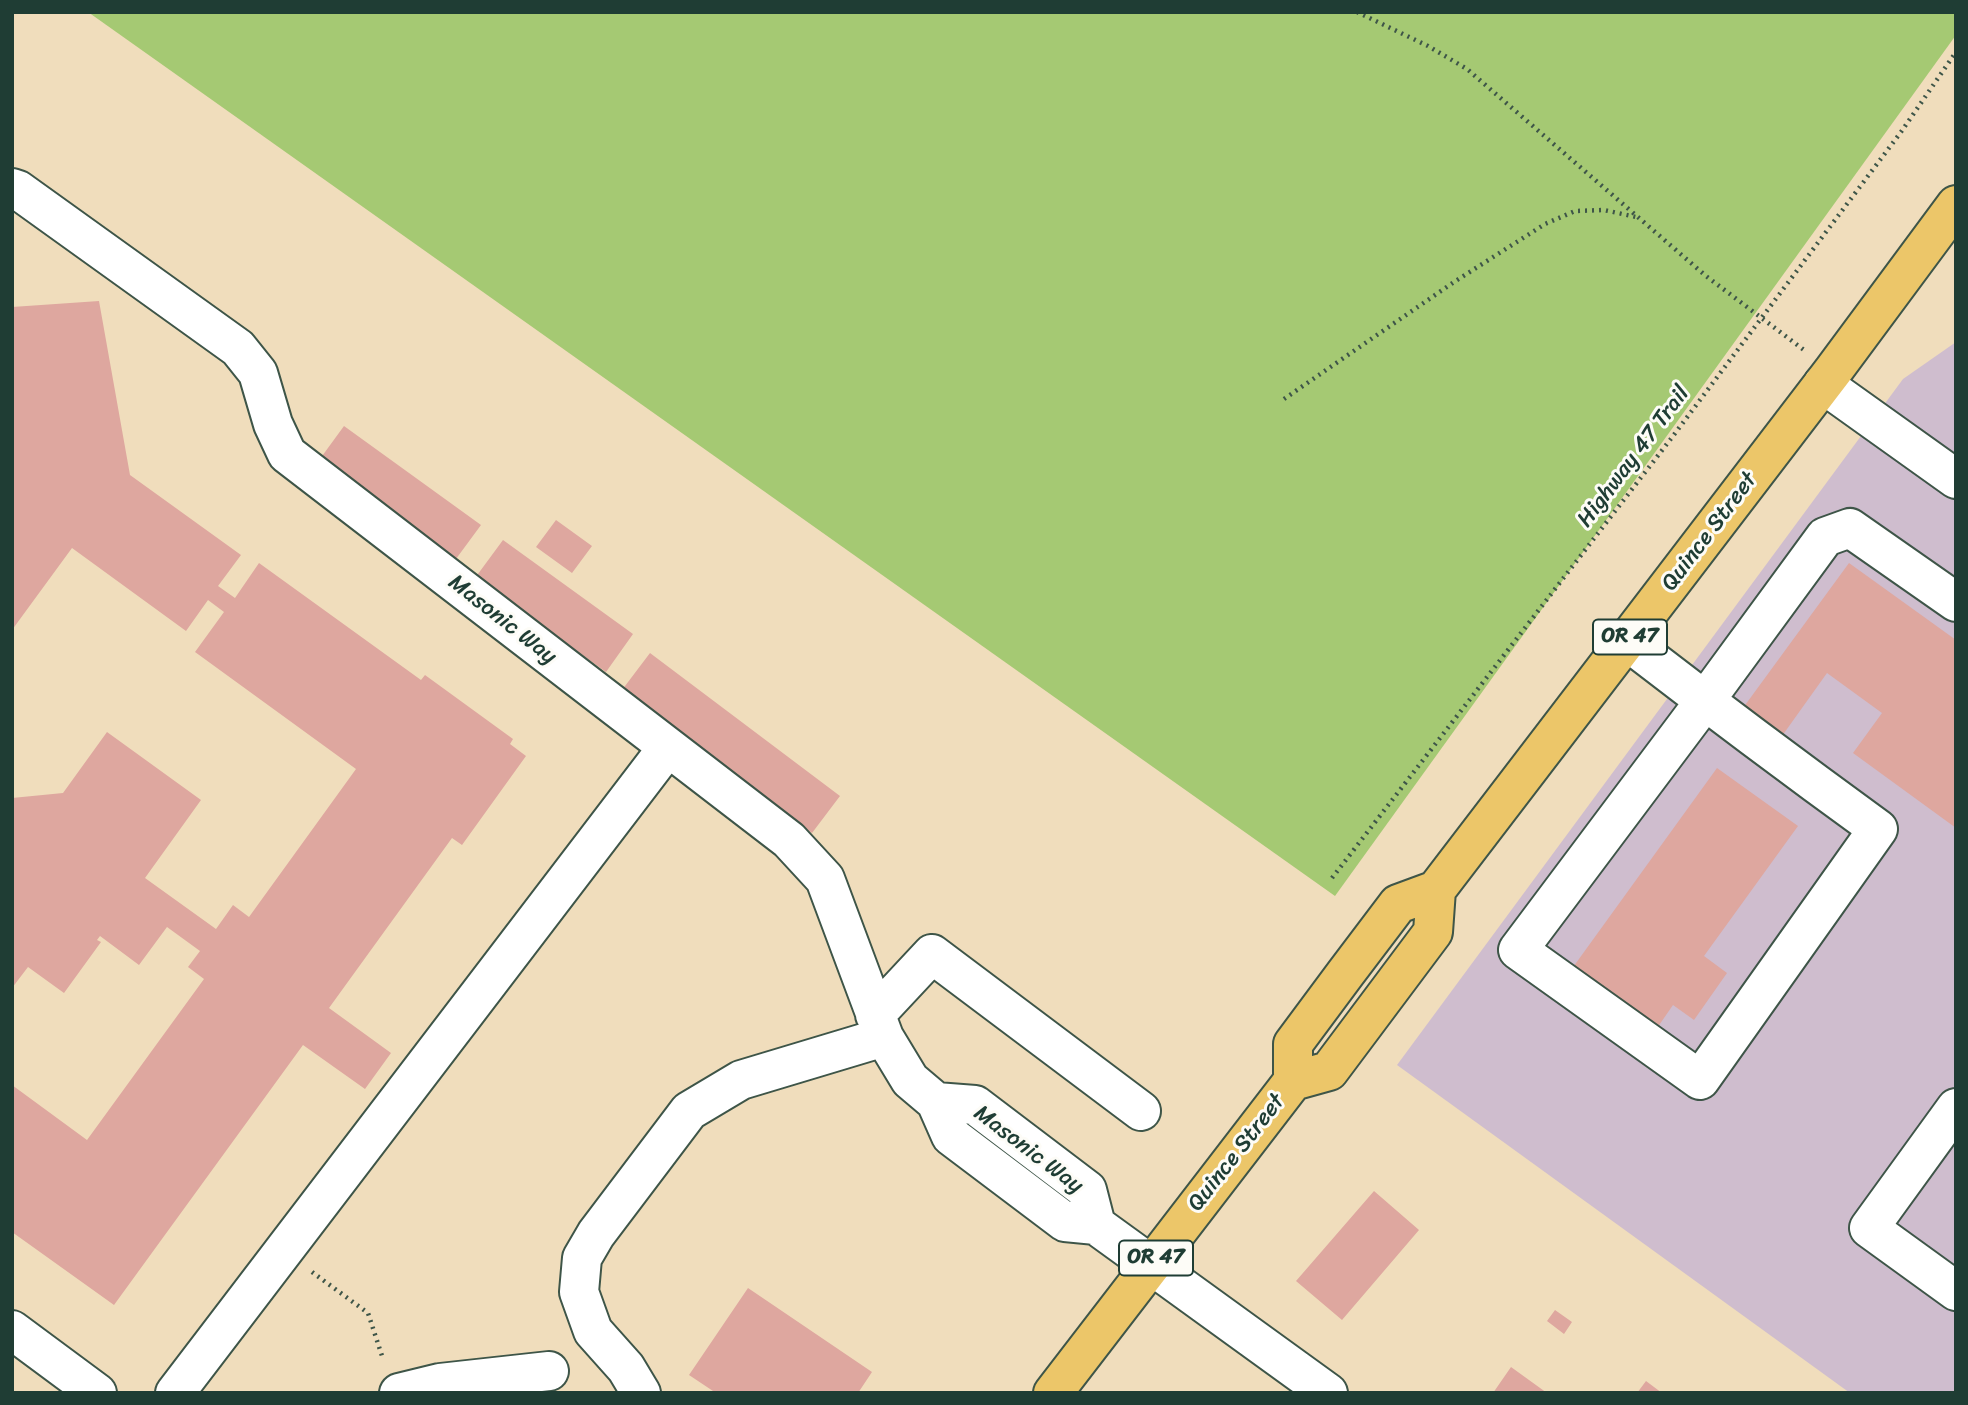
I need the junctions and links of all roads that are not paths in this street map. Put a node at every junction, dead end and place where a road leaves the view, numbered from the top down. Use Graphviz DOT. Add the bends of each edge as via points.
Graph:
graph roads {
  1 [pos="12,188"];
  2 [pos="1956,205"];
  3 [pos="1828,377"];
  4 [pos="1956,479"];
  5 [pos="1956,602"];
  6 [pos="1627,641"];
  7 [pos="1704,702"];
  8 [pos="668,747"];
  9 [pos="880,1026"];
  10 [pos="1956,1108"];
  11 [pos="1141,1111"];
  12 [pos="1150,1265"];
  13 [pos="1951,1277"];
  14 [pos="12,1330"];
  15 [pos="549,1371"];
  16 [pos="393,1381"];
  17 [pos="97,1393"];
  18 [pos="175,1393"];
  19 [pos="641,1393"];
  20 [pos="1053,1393"];
  21 [pos="1328,1393"];
  1 -- 8 [label="street, Masonic Way" via="238,348 258,373 287,454"];
  2 -- 3 [label="highway, Quince Street / OR 47"];
  3 -- 4 [label="street"];
  3 -- 6 [label="highway, Quince Street / OR 47"];
  5 -- 7 [label="street" via="1850,528 1825,537"];
  6 -- 7 [label="street"];
  6 -- 12 [label="highway, Quince Street / OR 47" via="1436,890 1433,932 1329,1071 1293,1081"];
  7 -- 7 [label="street" via="1878,829 1700,1080 1518,950"];
  8 -- 9 [label="street, Masonic Way" via="789,840 825,879"];
  8 -- 18 [label="street"];
  9 -- 11 [label="street" via="932,954"];
  9 -- 12 [label="street, Masonic Way" via="911,1080 936,1102 951,1136 1065,1222 1096,1225"];
  9 -- 19 [label="street" via="741,1080 689,1111 596,1234 582,1258 579,1292 593,1331"];
  10 -- 13 [label="street" via="1869,1228"];
  12 -- 20 [label="highway, Quince Street / OR 47"];
  12 -- 21 [label="street, Masonic Way"];
  14 -- 17 [label="street"];
  15 -- 16 [label="street" via="440,1383"];
}
